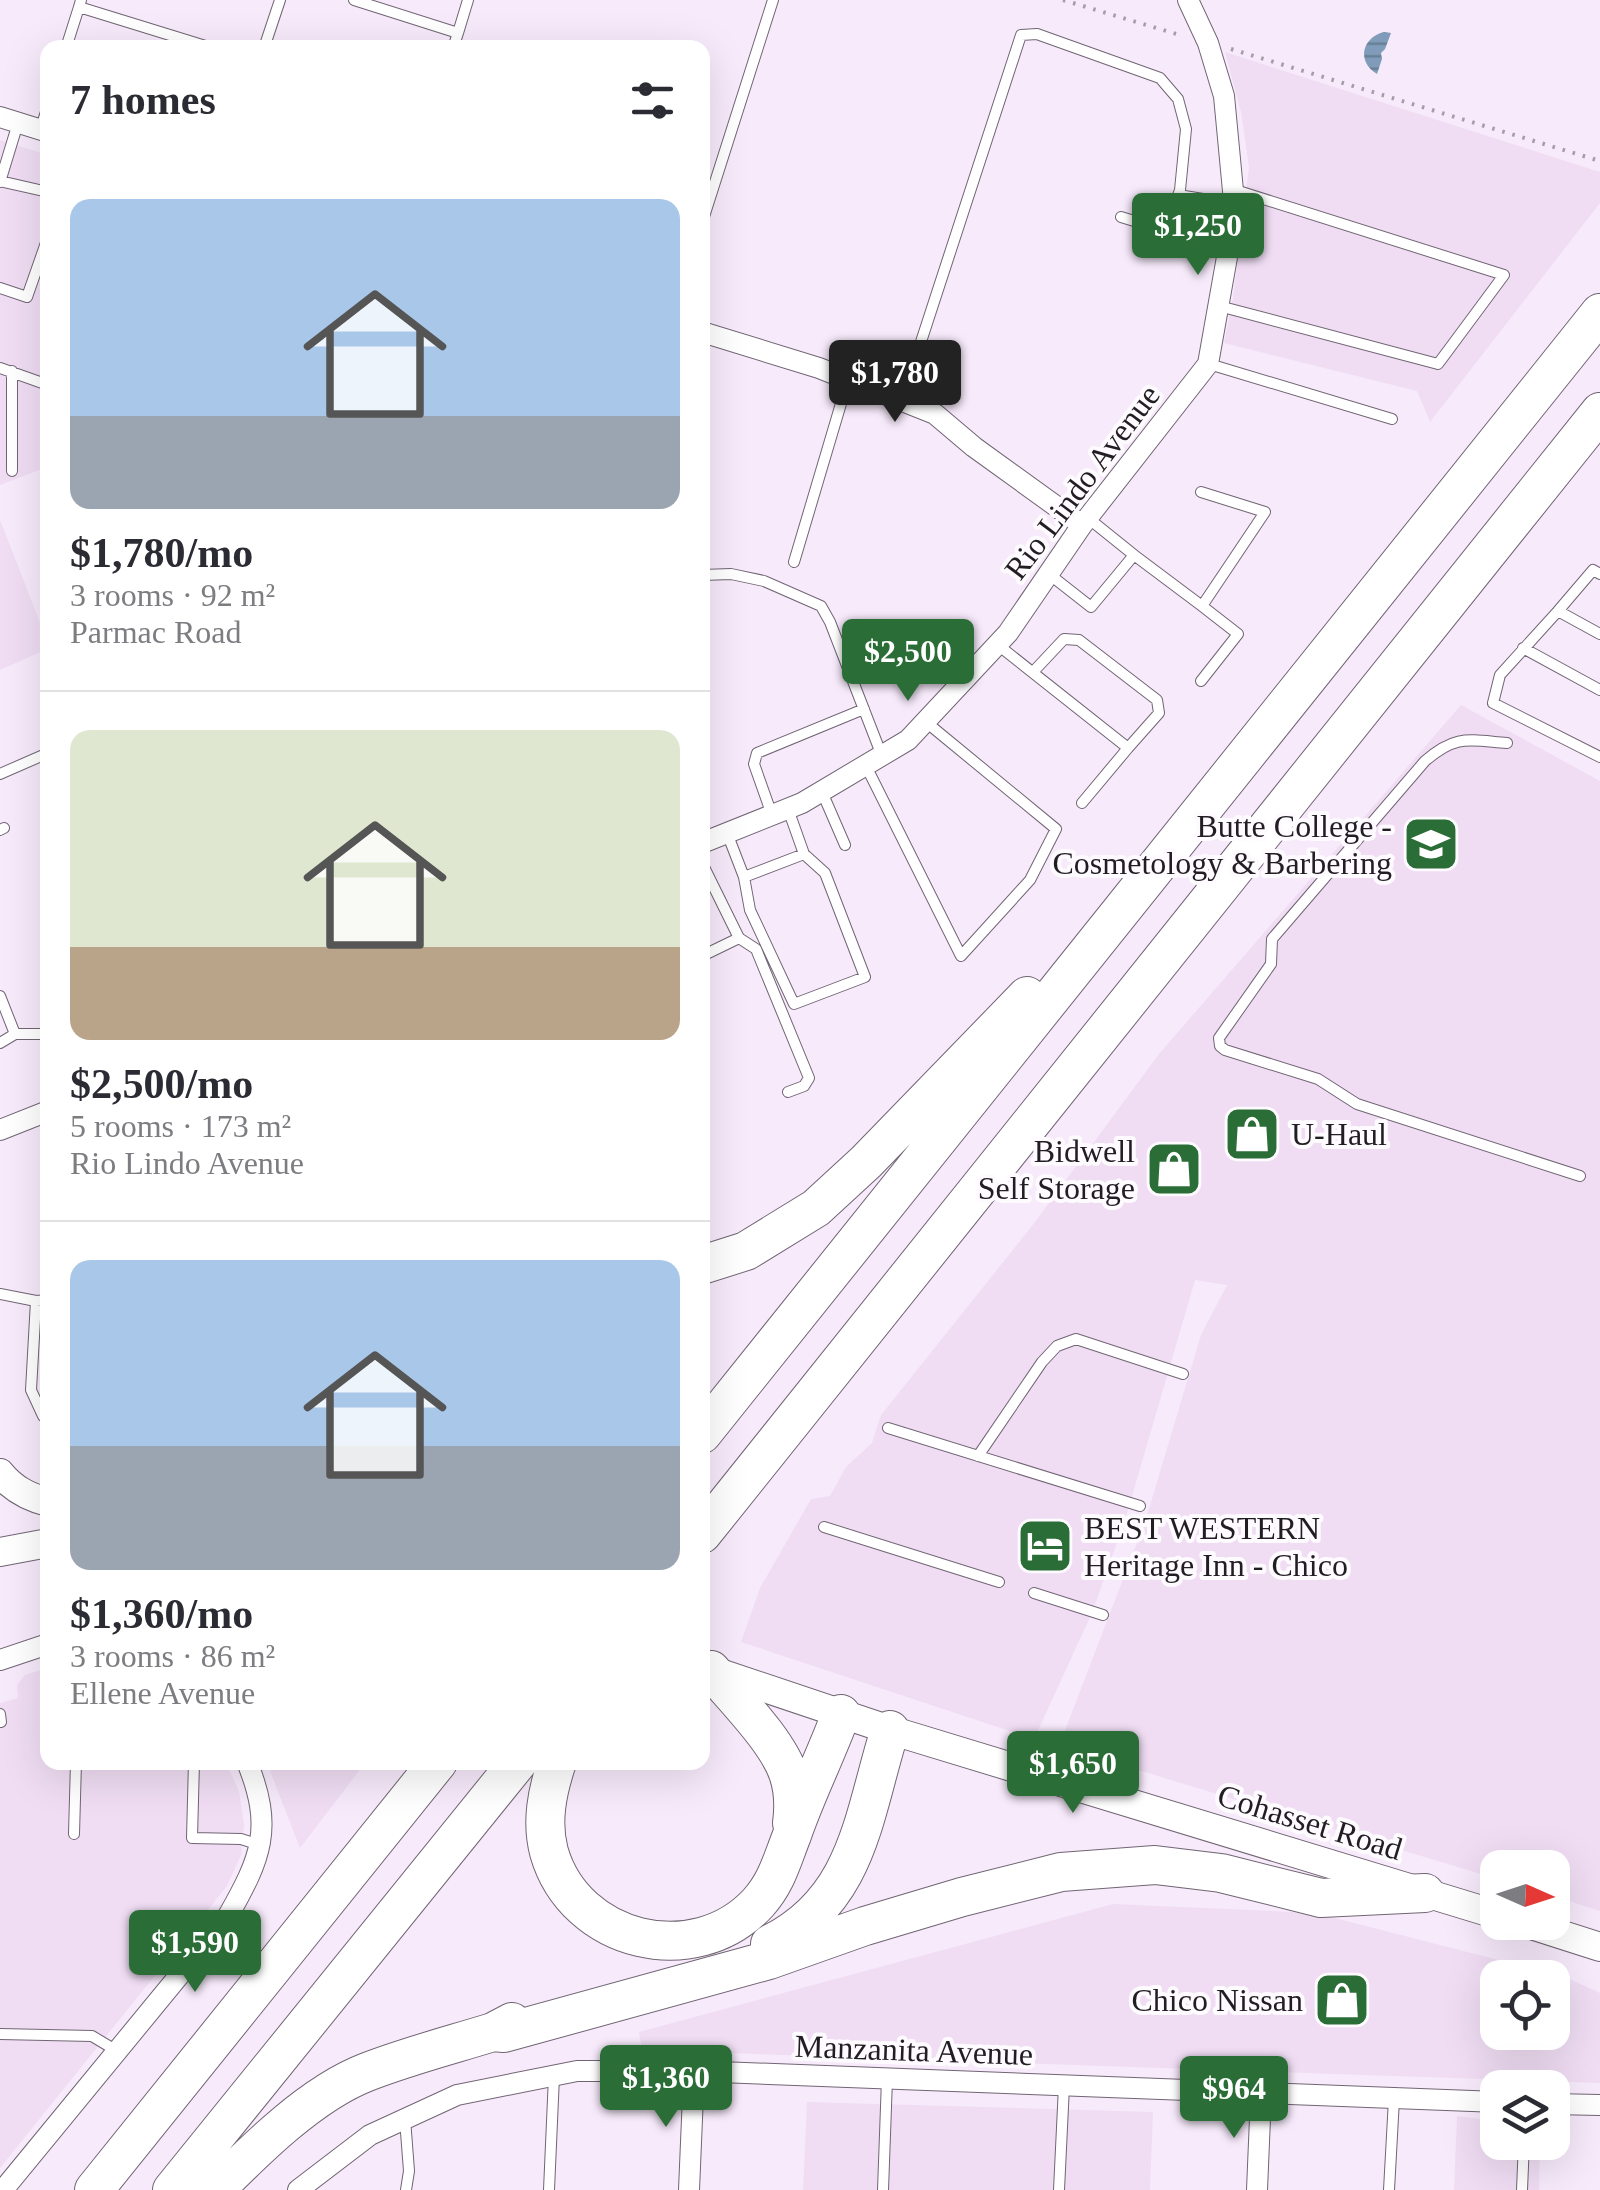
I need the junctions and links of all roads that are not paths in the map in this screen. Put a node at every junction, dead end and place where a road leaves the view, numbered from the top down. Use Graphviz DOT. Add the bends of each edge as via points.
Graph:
graph roads {
  1 [pos="280,0"];
  2 [pos="354,0"];
  3 [pos="468,0"];
  4 [pos="774,0"];
  5 [pos="1191,1"];
  6 [pos="80,4"];
  7 [pos="458,33"];
  8 [pos="69,40"];
  9 [pos="188,40"];
  10 [pos="267,40"];
  11 [pos="456,40"];
  12 [pos="9,120"];
  13 [pos="40,130"];
  14 [pos="0,181"];
  15 [pos="40,190"];
  16 [pos="1178,194"];
  17 [pos="1233,197"];
  18 [pos="710,198"];
  19 [pos="1120,217"];
  20 [pos="40,260"];
  21 [pos="0,288"];
  22 [pos="1218,306"];
  23 [pos="1600,312"];
  24 [pos="710,334"];
  25 [pos="1208,364"];
  26 [pos="6,369"];
  27 [pos="849,380"];
  28 [pos="40,383"];
  29 [pos="902,401"];
  30 [pos="1600,412"];
  31 [pos="1392,420"];
  32 [pos="12,471"];
  33 [pos="1202,492"];
  34 [pos="1085,522"];
  35 [pos="1134,554"];
  36 [pos="794,562"];
  37 [pos="1596,572"];
  38 [pos="1049,574"];
  39 [pos="710,575"];
  40 [pos="1202,606"];
  41 [pos="1558,611"];
  42 [pos="1600,634"];
  43 [pos="998,644"];
  44 [pos="1523,648"];
  45 [pos="1034,672"];
  46 [pos="1200,681"];
  47 [pos="1600,690"];
  48 [pos="864,709"];
  49 [pos="926,722"];
  50 [pos="1508,743"];
  51 [pos="1128,748"];
  52 [pos="40,757"];
  53 [pos="1600,757"];
  54 [pos="874,761"];
  55 [pos="0,774"];
  56 [pos="822,791"];
  57 [pos="1082,803"];
  58 [pos="780,812"];
  59 [pos="727,834"];
  60 [pos="710,841"];
  61 [pos="845,845"];
  62 [pos="804,854"];
  63 [pos="744,877"];
  64 [pos="710,879"];
  65 [pos="739,938"];
  66 [pos="1095,944"];
  67 [pos="710,952"];
  68 [pos="769,964"];
  69 [pos="0,996"];
  70 [pos="15,1034"];
  71 [pos="40,1034"];
  72 [pos="0,1043"];
  73 [pos="788,1092"];
  74 [pos="40,1114"];
  75 [pos="0,1130"];
  76 [pos="1580,1176"];
  77 [pos="710,1262"];
  78 [pos="0,1294"];
  79 [pos="40,1300"];
  80 [pos="40,1316"];
  81 [pos="839,1364"];
  82 [pos="1183,1374"];
  83 [pos="40,1410"];
  84 [pos="710,1424"];
  85 [pos="888,1428"];
  86 [pos="978,1456"];
  87 [pos="0,1474"];
  88 [pos="40,1500"];
  89 [pos="1140,1506"];
  90 [pos="710,1524"];
  91 [pos="824,1526"];
  92 [pos="40,1544"];
  93 [pos="0,1552"];
  94 [pos="710,1556"];
  95 [pos="999,1582"];
  96 [pos="1034,1593"];
  97 [pos="1103,1616"];
  98 [pos="40,1647"];
  99 [pos="0,1660"];
  100 [pos="710,1669"];
  101 [pos="710,1672"];
  102 [pos="841,1714"];
  103 [pos="890,1730"];
  104 [pos="76,1770"];
  105 [pos="194,1770"];
  106 [pos="250,1770"];
  107 [pos="413,1770"];
  108 [pos="432,1770"];
  109 [pos="512,1770"];
  110 [pos="554,1770"];
  111 [pos="394,1817"];
  112 [pos="74,1834"];
  113 [pos="791,1836"];
  114 [pos="261,1846"];
  115 [pos="1425,1894"];
  116 [pos="1480,1910"];
  117 [pos="1570,1937"];
  118 [pos="1600,1947"];
  119 [pos="493,2032"];
  120 [pos="0,2034"];
  121 [pos="117,2051"];
  122 [pos="694,2072"];
  123 [pos="554,2075"];
  124 [pos="888,2080"];
  125 [pos="1064,2086"];
  126 [pos="1261,2094"];
  127 [pos="1394,2098"];
  128 [pos="1480,2101"];
  129 [pos="1570,2105"];
  130 [pos="1600,2106"];
  131 [pos="405,2118"];
  132 [pos="1523,2160"];
  133 [pos="4,2190"];
  134 [pos="94,2190"];
  135 [pos="172,2190"];
  136 [pos="215,2190"];
  137 [pos="298,2190"];
  138 [pos="406,2190"];
  139 [pos="549,2190"];
  140 [pos="690,2190"];
  141 [pos="883,2190"];
  142 [pos="1059,2190"];
  143 [pos="1257,2190"];
  144 [pos="1389,2190"];
  145 [pos="1522,2190"];
  1 -- 10 [label="lane"];
  2 -- 7 [label="lane"];
  3 -- 7 [label="lane"];
  4 -- 18 [label="lane"];
  5 -- 17 [label="street, Rio Lindo Avenue" via="1224,96"];
  6 -- 8 [label="lane"];
  6 -- 9 [label="lane"];
  7 -- 11 [label="lane"];
  12 -- 13 [label="street"];
  12 -- 14 [label="lane"];
  14 -- 15 [label="lane"];
  16 -- 17 [label="lane"];
  16 -- 19 [label="lane" via="1167,226"];
  16 -- 29 [label="lane" via="1186,128 1178,99 1160,78 1022,34"];
  17 -- 22 [label="street, Rio Lindo Avenue"];
  17 -- 22 [label="lane" via="1504,275 1438,364"];
  20 -- 21 [label="lane" via="27,297"];
  22 -- 25 [label="street, Rio Lindo Avenue"];
  23 -- 66 [label="highway"];
  24 -- 27 [label="street"];
  25 -- 31 [label="lane"];
  25 -- 34 [label="street, Rio Lindo Avenue"];
  26 -- 28 [label="lane"];
  26 -- 32 [label="lane"];
  27 -- 29 [label="street"];
  27 -- 36 [label="lane"];
  29 -- 34 [label="street" via="935,414"];
  30 -- 81 [label="highway"];
  33 -- 40 [label="lane" via="1265,512"];
  34 -- 35 [label="lane"];
  34 -- 38 [label="street, Rio Lindo Avenue"];
  35 -- 38 [label="lane" via="1091,607"];
  35 -- 40 [label="lane"];
  37 -- 41 [label="lane"];
  38 -- 43 [label="street, Rio Lindo Avenue"];
  39 -- 48 [label="lane" via="764,580 822,606"];
  40 -- 46 [label="lane" via="1238,634"];
  41 -- 42 [label="lane"];
  41 -- 44 [label="lane"];
  43 -- 45 [label="lane"];
  43 -- 49 [label="street, Rio Lindo Avenue"];
  44 -- 47 [label="lane"];
  44 -- 53 [label="lane" via="1500,675 1493,703"];
  45 -- 51 [label="lane"];
  45 -- 51 [label="lane" via="1064,639 1078,640 1157,700 1159,713"];
  48 -- 54 [label="lane"];
  48 -- 58 [label="lane" via="755,756"];
  49 -- 54 [label="street, Rio Lindo Avenue"];
  49 -- 54 [label="lane" via="1056,828 1030,880 962,956"];
  50 -- 76 [label="lane" via="1462,739 1424,761 1272,939 1271,964 1219,1038 1220,1046 1318,1079 1357,1104"];
  51 -- 57 [label="lane"];
  52 -- 55 [label="lane"];
  54 -- 56 [label="street, Rio Lindo Avenue"];
  56 -- 58 [label="street, Rio Lindo Avenue"];
  56 -- 61 [label="lane"];
  58 -- 59 [label="street, Rio Lindo Avenue"];
  58 -- 62 [label="lane"];
  59 -- 60 [label="street, Rio Lindo Avenue"];
  59 -- 63 [label="lane"];
  62 -- 63 [label="lane"];
  62 -- 68 [label="lane" via="825,874 865,978 794,1004"];
  63 -- 68 [label="lane"];
  64 -- 65 [label="lane"];
  65 -- 67 [label="lane"];
  65 -- 68 [label="lane"];
  66 -- 77 [label="highway" via="1063,958 816,1208 746,1251"];
  66 -- 84 [label="highway"];
  68 -- 73 [label="lane" via="809,1078"];
  69 -- 70 [label="lane"];
  70 -- 71 [label="lane"];
  70 -- 72 [label="lane"];
  74 -- 75 [label="street"];
  78 -- 79 [label="lane"];
  80 -- 83 [label="lane" via="31,1390"];
  81 -- 90 [label="highway"];
  81 -- 94 [label="highway" via="808,1426"];
  82 -- 86 [label="lane" via="1076,1340 1057,1346"];
  85 -- 86 [label="lane"];
  86 -- 89 [label="lane"];
  87 -- 88 [label="main road"];
  91 -- 95 [label="lane"];
  92 -- 93 [label="main road"];
  96 -- 97 [label="lane"];
  98 -- 99 [label="street"];
  100 -- 102 [label="main road, Cohasset Road"];
  101 -- 113 [label="highway" via="778,1752 794,1804"];
  102 -- 103 [label="main road, Cohasset Road"];
  102 -- 113 [label="highway"];
  103 -- 115 [label="main road, Cohasset Road"];
  103 -- 119 [label="highway" via="843,1877 813,1916 741,1958"];
  104 -- 112 [label="lane"];
  105 -- 114 [label="lane" via="192,1838"];
  106 -- 114 [label="street"];
  107 -- 111 [label="highway"];
  108 -- 111 [label="highway"];
  109 -- 135 [label="highway"];
  110 -- 113 [label="highway" via="545,1818 559,1876 592,1916 650,1942 682,1942 738,1920 778,1876"];
  111 -- 134 [label="highway"];
  114 -- 121 [label="street" via="228,1916"];
  115 -- 116 [label="main road, Cohasset Road"];
  115 -- 119 [label="highway" via="1320,1898 1221,1872 1155,1866 1061,1872 770,1960"];
  117 -- 118 [label="main road"];
  119 -- 136 [label="highway" via="364,2073 299,2114"];
  120 -- 121 [label="lane" via="92,2036"];
  121 -- 133 [label="street"];
  122 -- 123 [label="street, Manzanita Avenue"];
  122 -- 124 [label="street, Manzanita Avenue"];
  122 -- 140 [label="street"];
  123 -- 131 [label="street, Manzanita Avenue" via="457,2095"];
  123 -- 139 [label="lane"];
  124 -- 125 [label="street, Manzanita Avenue"];
  124 -- 141 [label="lane"];
  125 -- 126 [label="street, Manzanita Avenue"];
  125 -- 142 [label="lane"];
  126 -- 127 [label="street, Manzanita Avenue"];
  126 -- 143 [label="street"];
  127 -- 128 [label="street, Manzanita Avenue"];
  127 -- 144 [label="lane"];
  129 -- 130 [label="street"];
  131 -- 137 [label="street, Manzanita Avenue"];
  131 -- 138 [label="lane"];
  132 -- 145 [label="lane"];
}
